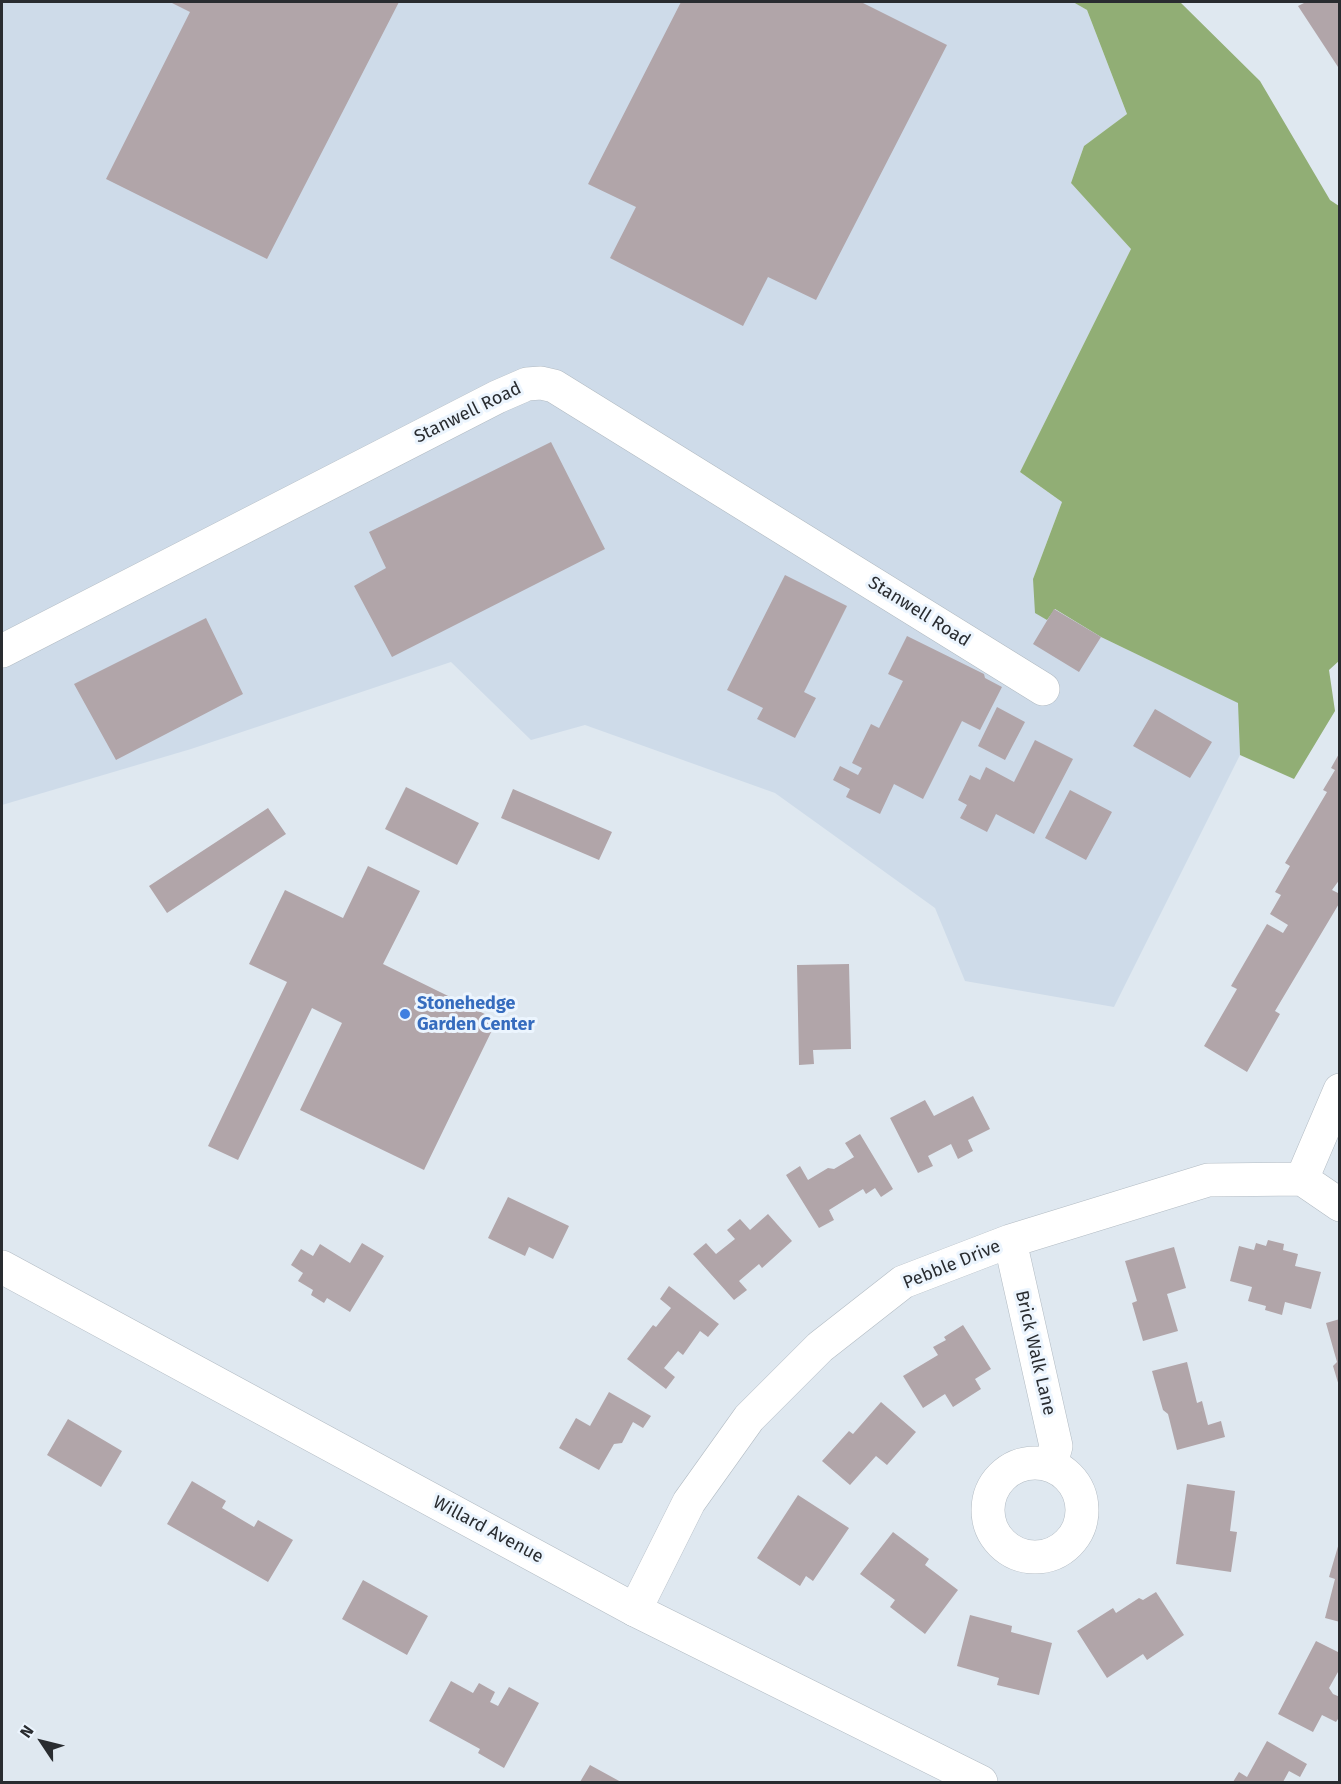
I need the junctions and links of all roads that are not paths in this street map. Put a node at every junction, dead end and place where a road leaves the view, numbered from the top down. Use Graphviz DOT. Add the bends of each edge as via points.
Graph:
graph roads {
  1 [pos="2,651"];
  2 [pos="1043,688"];
  3 [pos="1340,1090"];
  4 [pos="1302,1179"];
  5 [pos="1340,1205"];
  6 [pos="1010,1241"];
  7 [pos="2,1267"];
  8 [pos="1051,1464"];
  9 [pos="635,1610"];
  10 [pos="981,1782"];
  1 -- 2 [label="street, Stanwell Road" via="488,401 527,384 541,383 554,387"];
  3 -- 4 [label="street"];
  4 -- 5 [label="street"];
  4 -- 6 [label="street, Pebble Drive" via="1208,1180"];
  6 -- 8 [label="street, Brick Walk Lane" via="1056,1446"];
  6 -- 9 [label="street, Pebble Drive" via="903,1282 820,1347 748,1418 689,1502"];
  7 -- 9 [label="street, Willard Avenue"];
  9 -- 10 [label="street, Willard Avenue"];
}
